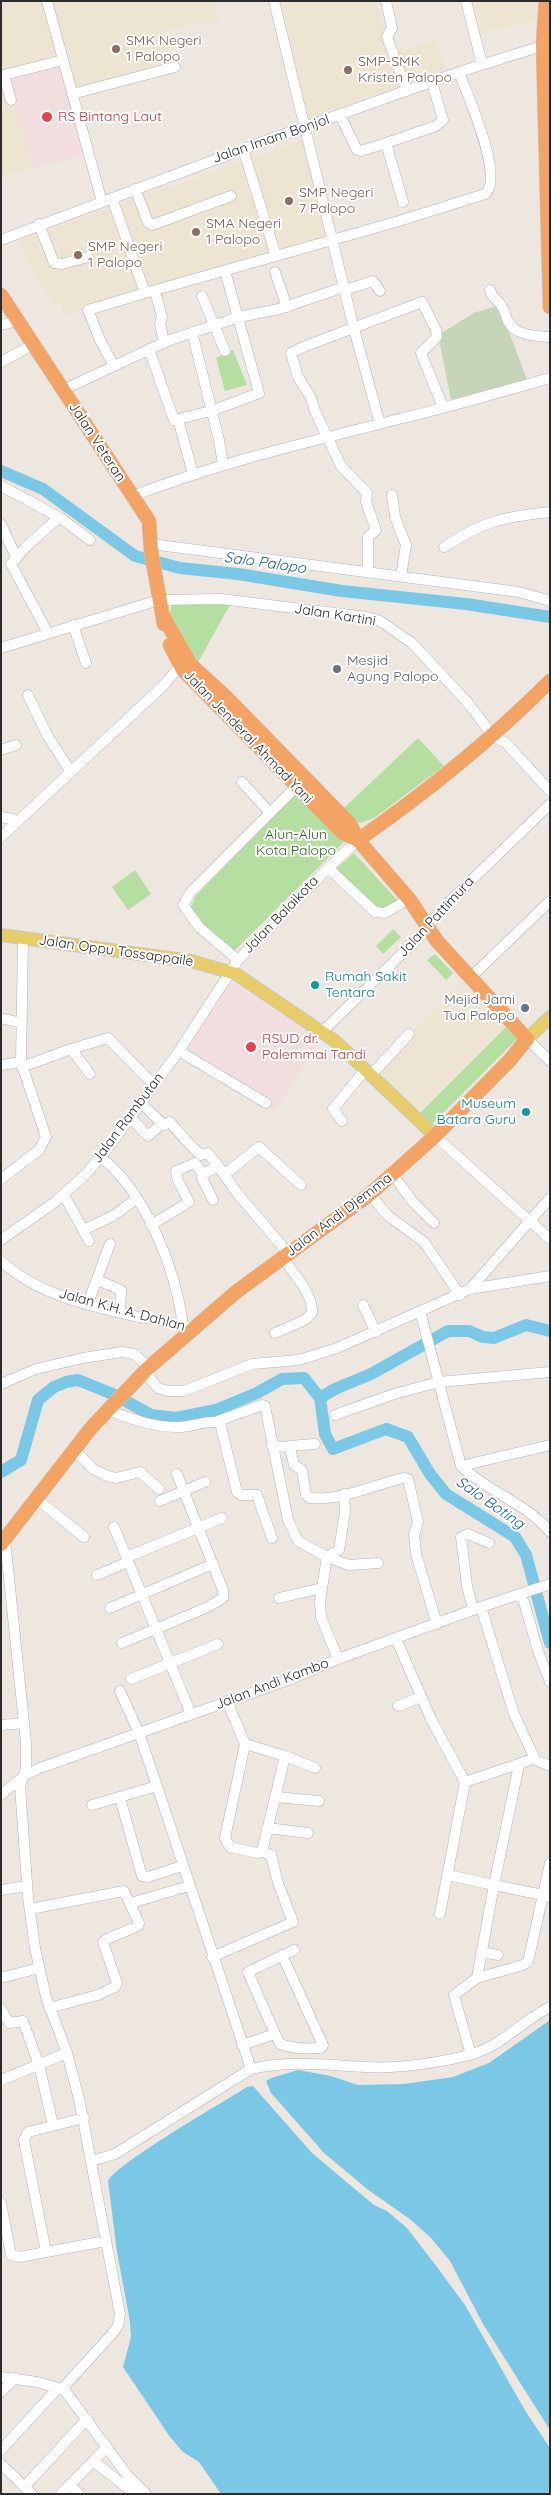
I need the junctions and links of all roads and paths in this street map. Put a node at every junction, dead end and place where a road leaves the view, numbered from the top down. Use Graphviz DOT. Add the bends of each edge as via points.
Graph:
graph roads {
  1 [pos="47,1"];
  2 [pos="274,1"];
  3 [pos="386,1"];
  4 [pos="466,1"];
  5 [pos="546,1"];
  6 [pos="547,44"];
  7 [pos="63,60"];
  8 [pos="482,64"];
  9 [pos="175,67"];
  10 [pos="459,72"];
  11 [pos="3,76"];
  12 [pos="432,82"];
  13 [pos="407,91"];
  14 [pos="72,94"];
  15 [pos="10,100"];
  16 [pos="340,115"];
  17 [pos="547,116"];
  18 [pos="304,128"];
  19 [pos="386,143"];
  20 [pos="243,149"];
  21 [pos="135,189"];
  22 [pos="232,196"];
  23 [pos="107,200"];
  24 [pos="403,202"];
  25 [pos="548,210"];
  26 [pos="39,224"];
  27 [pos="1,240"];
  28 [pos="332,240"];
  29 [pos="276,256"];
  30 [pos="88,257"];
  31 [pos="225,271"];
  32 [pos="275,272"];
  33 [pos="345,289"];
  34 [pos="490,290"];
  35 [pos="380,291"];
  36 [pos="150,292"];
  37 [pos="1,295"];
  38 [pos="202,296"];
  39 [pos="286,307"];
  40 [pos="550,307"];
  41 [pos="239,317"];
  42 [pos="18,321"];
  43 [pos="214,325"];
  44 [pos="1,326"];
  45 [pos="354,329"];
  46 [pos="192,332"];
  47 [pos="550,337"];
  48 [pos="164,343"];
  49 [pos="32,344"];
  50 [pos="149,349"];
  51 [pos="225,351"];
  52 [pos="1,362"];
  53 [pos="114,366"];
  54 [pos="550,378"];
  55 [pos="63,390"];
  56 [pos="443,407"];
  57 [pos="211,411"];
  58 [pos="178,419"];
  59 [pos="380,424"];
  60 [pos="329,437"];
  61 [pos="223,465"];
  62 [pos="193,474"];
  63 [pos="1,486"];
  64 [pos="392,495"];
  65 [pos="133,496"];
  66 [pos="550,512"];
  67 [pos="58,517"];
  68 [pos="1,524"];
  69 [pos="90,540"];
  70 [pos="444,547"];
  71 [pos="151,548"];
  72 [pos="9,562"];
  73 [pos="368,572"];
  74 [pos="401,576"];
  75 [pos="159,600"];
  76 [pos="550,601"];
  77 [pos="162,616"];
  78 [pos="73,625"];
  79 [pos="48,633"];
  80 [pos="1,648"];
  81 [pos="86,664"];
  82 [pos="180,666"];
  83 [pos="550,681"];
  84 [pos="28,695"];
  85 [pos="221,701"];
  86 [pos="494,736"];
  87 [pos="16,745"];
  88 [pos="1,750"];
  89 [pos="282,764"];
  90 [pos="71,772"];
  91 [pos="242,782"];
  92 [pos="297,786"];
  93 [pos="550,791"];
  94 [pos="550,804"];
  95 [pos="270,813"];
  96 [pos="1,817"];
  97 [pos="18,820"];
  98 [pos="1,838"];
  99 [pos="358,840"];
  100 [pos="328,868"];
  101 [pos="409,899"];
  102 [pos="550,901"];
  103 [pos="427,924"];
  104 [pos="1,935"];
  105 [pos="23,938"];
  106 [pos="238,960"];
  107 [pos="230,972"];
  108 [pos="470,978"];
  109 [pos="550,1017"];
  110 [pos="1,1018"];
  111 [pos="22,1023"];
  112 [pos="323,1031"];
  113 [pos="408,1034"];
  114 [pos="527,1039"];
  115 [pos="71,1049"];
  116 [pos="179,1051"];
  117 [pos="550,1061"];
  118 [pos="21,1064"];
  119 [pos="1,1065"];
  120 [pos="368,1073"];
  121 [pos="90,1074"];
  122 [pos="153,1084"];
  123 [pos="266,1102"];
  124 [pos="140,1103"];
  125 [pos="130,1117"];
  126 [pos="342,1121"];
  127 [pos="162,1124"];
  128 [pos="435,1136"];
  129 [pos="100,1157"];
  130 [pos="218,1166"];
  131 [pos="203,1174"];
  132 [pos="224,1175"];
  133 [pos="393,1175"];
  134 [pos="1,1179"];
  135 [pos="301,1185"];
  136 [pos="370,1194"];
  137 [pos="64,1195"];
  138 [pos="550,1198"];
  139 [pos="136,1200"];
  140 [pos="213,1200"];
  141 [pos="529,1220"];
  142 [pos="434,1223"];
  143 [pos="151,1225"];
  144 [pos="85,1229"];
  145 [pos="550,1239"];
  146 [pos="1,1240"];
  147 [pos="90,1241"];
  148 [pos="110,1244"];
  149 [pos="285,1255"];
  150 [pos="1,1261"];
  151 [pos="550,1276"];
  152 [pos="97,1280"];
  153 [pos="470,1289"];
  154 [pos="460,1295"];
  155 [pos="88,1303"];
  156 [pos="363,1305"];
  157 [pos="420,1311"];
  158 [pos="120,1312"];
  159 [pos="187,1327"];
  160 [pos="376,1332"];
  161 [pos="275,1333"];
  162 [pos="550,1372"];
  163 [pos="135,1380"];
  164 [pos="439,1382"];
  165 [pos="1,1384"];
  166 [pos="110,1406"];
  167 [pos="335,1415"];
  168 [pos="218,1421"];
  169 [pos="315,1444"];
  170 [pos="550,1445"];
  171 [pos="272,1446"];
  172 [pos="289,1446"];
  173 [pos="75,1450"];
  174 [pos="461,1466"];
  175 [pos="177,1474"];
  176 [pos="205,1482"];
  177 [pos="159,1489"];
  178 [pos="184,1491"];
  179 [pos="344,1494"];
  180 [pos="37,1499"];
  181 [pos="160,1501"];
  182 [pos="222,1518"];
  183 [pos="114,1527"];
  184 [pos="548,1527"];
  185 [pos="198,1528"];
  186 [pos="84,1537"];
  187 [pos="272,1538"];
  188 [pos="3,1542"];
  189 [pos="489,1543"];
  190 [pos="327,1557"];
  191 [pos="128,1560"];
  192 [pos="378,1563"];
  193 [pos="213,1564"];
  194 [pos="97,1575"];
  195 [pos="548,1584"];
  196 [pos="322,1588"];
  197 [pos="142,1594"];
  198 [pos="520,1594"];
  199 [pos="279,1598"];
  200 [pos="110,1608"];
  201 [pos="477,1608"];
  202 [pos="437,1624"];
  203 [pos="156,1629"];
  204 [pos="396,1639"];
  205 [pos="122,1644"];
  206 [pos="218,1644"];
  207 [pos="338,1659"];
  208 [pos="170,1663"];
  209 [pos="131,1679"];
  210 [pos="550,1682"];
  211 [pos="120,1691"];
  212 [pos="421,1697"];
  213 [pos="227,1701"];
  214 [pos="398,1706"];
  215 [pos="191,1714"];
  216 [pos="24,1723"];
  217 [pos="1,1725"];
  218 [pos="139,1733"];
  219 [pos="245,1744"];
  220 [pos="285,1756"];
  221 [pos="535,1759"];
  222 [pos="519,1765"];
  223 [pos="550,1766"];
  224 [pos="315,1768"];
  225 [pos="25,1775"];
  226 [pos="465,1782"];
  227 [pos="157,1786"];
  228 [pos="1,1795"];
  229 [pos="276,1797"];
  230 [pos="120,1798"];
  231 [pos="319,1802"];
  232 [pos="92,1805"];
  233 [pos="267,1828"];
  234 [pos="308,1833"];
  235 [pos="262,1852"];
  236 [pos="550,1863"];
  237 [pos="182,1866"];
  238 [pos="448,1876"];
  239 [pos="494,1885"];
  240 [pos="27,1886"];
  241 [pos="189,1886"];
  242 [pos="1,1890"];
  243 [pos="546,1896"];
  244 [pos="131,1903"];
  245 [pos="30,1909"];
  246 [pos="440,1914"];
  247 [pos="294,1950"];
  248 [pos="481,1952"];
  249 [pos="282,1955"];
  250 [pos="498,1955"];
  251 [pos="212,1958"];
  252 [pos="39,1968"];
  253 [pos="1,1978"];
  254 [pos="477,1978"];
  255 [pos="550,2007"];
  256 [pos="50,2008"];
  257 [pos="1,2009"];
  258 [pos="275,2034"];
  259 [pos="242,2045"];
  260 [pos="67,2053"];
  261 [pos="471,2054"];
  262 [pos="39,2065"];
  263 [pos="249,2066"];
  264 [pos="1,2080"];
  265 [pos="84,2118"];
  266 [pos="53,2125"];
  267 [pos="92,2161"];
  268 [pos="1,2203"];
  269 [pos="106,2241"];
  270 [pos="5,2249"];
  271 [pos="46,2252"];
  272 [pos="1,2377"];
  273 [pos="15,2378"];
  274 [pos="64,2386"];
  275 [pos="1,2392"];
  276 [pos="87,2419"];
  277 [pos="107,2447"];
  278 [pos="1,2450"];
  279 [pos="93,2461"];
  280 [pos="1,2464"];
  281 [pos="70,2485"];
  282 [pos="29,2490"];
  283 [pos="61,2494"];
  284 [pos="79,2494"];
  285 [pos="135,2494"];
  286 [pos="146,2494"];
  1 -- 7 [label="street"];
  2 -- 18 [label="street"];
  3 -- 13 [label="street" via="392,28 387,37"];
  4 -- 8 [label="street"];
  5 -- 6 [label="highway"];
  6 -- 8 [label="street, Jalan Imam Bonjol"];
  6 -- 17 [label="highway"];
  7 -- 11 [label="street"];
  7 -- 14 [label="street"];
  8 -- 10 [label="street, Jalan Imam Bonjol"];
  9 -- 14 [label="street"];
  10 -- 12 [label="street, Jalan Imam Bonjol"];
  10 -- 28 [label="street" via="491,164 488,191"];
  11 -- 15 [label="street"];
  12 -- 13 [label="street, Jalan Imam Bonjol"];
  12 -- 19 [label="street" via="443,120 436,126"];
  13 -- 16 [label="street, Jalan Imam Bonjol"];
  14 -- 23 [label="street"];
  16 -- 18 [label="street, Jalan Imam Bonjol"];
  16 -- 19 [label="street" via="356,150"];
  17 -- 25 [label="highway"];
  18 -- 20 [label="street, Jalan Imam Bonjol"];
  18 -- 28 [label="street"];
  19 -- 24 [label="street"];
  20 -- 21 [label="street, Jalan Imam Bonjol"];
  20 -- 29 [label="street"];
  21 -- 22 [label="street" via="152,225"];
  21 -- 23 [label="street, Jalan Imam Bonjol"];
  23 -- 26 [label="street, Jalan Imam Bonjol"];
  23 -- 36 [label="street"];
  25 -- 40 [label="highway"];
  26 -- 27 [label="street, Jalan Imam Bonjol"];
  26 -- 30 [label="street" via="54,263"];
  28 -- 29 [label="street"];
  28 -- 33 [label="street"];
  29 -- 31 [label="street"];
  31 -- 36 [label="street"];
  31 -- 41 [label="street"];
  32 -- 39 [label="street"];
  33 -- 35 [label="street" via="373,281"];
  33 -- 39 [label="street"];
  33 -- 45 [label="street"];
  34 -- 47 [label="street" via="515,329"];
  36 -- 48 [label="street" via="162,318"];
  36 -- 53 [label="street" via="88,310"];
  37 -- 42 [label="highway, Jalan Veteran"];
  38 -- 43 [label="street"];
  39 -- 41 [label="street"];
  41 -- 43 [label="street"];
  41 -- 57 [label="street" via="260,392"];
  42 -- 44 [label="street"];
  42 -- 49 [label="highway, Jalan Veteran"];
  43 -- 46 [label="street"];
  43 -- 51 [label="street"];
  45 -- 56 [label="street" via="422,302 437,334 421,353"];
  45 -- 59 [label="street"];
  45 -- 60 [label="street" via="291,354 298,377"];
  46 -- 48 [label="street"];
  46 -- 57 [label="street"];
  48 -- 50 [label="street"];
  49 -- 52 [label="street"];
  49 -- 55 [label="highway, Jalan Veteran"];
  50 -- 53 [label="street"];
  50 -- 58 [label="street" via="172,416 174,420"];
  53 -- 55 [label="street"];
  54 -- 56 [label="street"];
  55 -- 65 [label="highway, Jalan Veteran"];
  56 -- 59 [label="street"];
  57 -- 58 [label="street"];
  57 -- 61 [label="street"];
  58 -- 62 [label="street"];
  59 -- 60 [label="street"];
  60 -- 61 [label="street"];
  60 -- 73 [label="street" via="344,470 363,486 368,495 366,502 376,530 368,538"];
  61 -- 62 [label="street"];
  62 -- 65 [label="street"];
  63 -- 67 [label="street"];
  64 -- 74 [label="street" via="395,517 406,545"];
  65 -- 71 [label="highway, Jalan Veteran" via="149,521"];
  66 -- 70 [label="street" via="502,518 469,531"];
  67 -- 69 [label="street"];
  67 -- 72 [label="street"];
  68 -- 72 [label="street"];
  71 -- 73 [label="street"];
  71 -- 75 [label="highway, Jalan Veteran"];
  72 -- 79 [label="street"];
  73 -- 74 [label="street"];
  74 -- 76 [label="street" via="519,592"];
  75 -- 77 [label="highway, Jalan Jenderal Ahmad Yani"];
  75 -- 78 [label="street, Jalan Kartini"];
  75 -- 86 [label="street, Jalan Kartini" via="221,599 380,621 412,643"];
  77 -- 82 [label="highway, Jalan Jenderal Ahmad Yani" via="170,646"];
  77 -- 85 [label="highway, Jalan Jenderal Ahmad Yani" via="191,665"];
  78 -- 79 [label="street, Jalan Kartini"];
  78 -- 81 [label="street"];
  79 -- 80 [label="street, Jalan Kartini"];
  82 -- 85 [label="highway, Jalan Jenderal Ahmad Yani"];
  82 -- 90 [label="street"];
  83 -- 86 [label="highway"];
  84 -- 90 [label="street" via="46,735"];
  85 -- 89 [label="highway, Jalan Jenderal Ahmad Yani"];
  86 -- 93 [label="street, Jalan Kartini" via="506,743"];
  86 -- 99 [label="highway"];
  87 -- 88 [label="street"];
  89 -- 92 [label="highway, Jalan Jenderal Ahmad Yani"];
  89 -- 99 [label="highway, Jalan Jenderal Ahmad Yani" via="350,824"];
  90 -- 97 [label="street"];
  91 -- 95 [label="street"];
  92 -- 95 [label="street"];
  92 -- 99 [label="highway, Jalan Jenderal Ahmad Yani" via="343,833"];
  94 -- 103 [label="street, Jalan Pattimura"];
  95 -- 106 [label="street" via="190,893 183,905 200,928"];
  96 -- 97 [label="street"];
  97 -- 98 [label="street"];
  99 -- 100 [label="street, Jalan Balaikota"];
  99 -- 101 [label="highway, Jalan Jenderal Ahmad Yani"];
  100 -- 101 [label="street" via="375,912 385,913"];
  100 -- 106 [label="street, Jalan Balaikota"];
  101 -- 103 [label="highway, Jalan Jenderal Ahmad Yani"];
  102 -- 108 [label="street"];
  103 -- 108 [label="highway, Jalan Jenderal Ahmad Yani" via="437,941"];
  103 -- 112 [label="street, Jalan Pattimura" via="414,942"];
  104 -- 105 [label="main road, Jalan Oppu Tossappaile"];
  105 -- 107 [label="main road, Jalan Oppu Tossappaile" via="191,961"];
  105 -- 111 [label="street"];
  106 -- 107 [label="street, Jalan Balaikota"];
  107 -- 112 [label="main road, Jalan Oppu Tossappaile" via="245,978"];
  107 -- 116 [label="street, Jalan Rambutan"];
  108 -- 114 [label="highway, Jalan Jenderal Ahmad Yani"];
  109 -- 114 [label="main road, Jalan Andi Djemma"];
  110 -- 111 [label="street"];
  111 -- 118 [label="street"];
  112 -- 120 [label="main road, Jalan Oppu Tossappaile"];
  113 -- 120 [label="street"];
  114 -- 117 [label="street, Jalan Jenderal Ahmad Yani"];
  114 -- 128 [label="highway, Jalan Andi Djemma"];
  115 -- 118 [label="street"];
  115 -- 121 [label="street"];
  115 -- 122 [label="street" via="108,1038"];
  116 -- 122 [label="street, Jalan Rambutan"];
  116 -- 123 [label="street"];
  118 -- 119 [label="street"];
  118 -- 134 [label="street" via="46,1138 39,1150"];
  120 -- 126 [label="street" via="333,1109"];
  120 -- 128 [label="main road, Jalan Oppu Tossappaile"];
  122 -- 124 [label="street, Jalan Rambutan"];
  124 -- 125 [label="street, Jalan Rambutan"];
  124 -- 127 [label="street"];
  125 -- 127 [label="street" via="148,1136"];
  125 -- 129 [label="street, Jalan Rambutan"];
  127 -- 130 [label="street" via="170,1122 201,1155 208,1153"];
  128 -- 133 [label="highway, Jalan Andi Djemma"];
  128 -- 141 [label="street"];
  129 -- 137 [label="street, Jalan Rambutan"];
  129 -- 139 [label="street"];
  130 -- 131 [label="street"];
  130 -- 132 [label="street"];
  131 -- 140 [label="street" via="204,1184"];
  131 -- 143 [label="street" via="195,1163 176,1171 188,1203"];
  132 -- 135 [label="street" via="259,1147"];
  132 -- 149 [label="street"];
  133 -- 136 [label="highway, Jalan Andi Djemma"];
  133 -- 142 [label="street"];
  136 -- 149 [label="highway, Jalan Andi Djemma"];
  136 -- 154 [label="street" via="387,1215 426,1244"];
  137 -- 144 [label="street"];
  137 -- 146 [label="street, Jalan Rambutan"];
  138 -- 141 [label="street"];
  139 -- 143 [label="street"];
  139 -- 144 [label="street" via="113,1216"];
  141 -- 145 [label="street"];
  141 -- 153 [label="street"];
  143 -- 159 [label="street" via="172,1273"];
  144 -- 147 [label="street"];
  148 -- 152 [label="street"];
  149 -- 159 [label="highway, Jalan Andi Djemma"];
  149 -- 161 [label="street" via="313,1307 305,1320"];
  150 -- 155 [label="street, Jalan K.H. A. Dahlan" via="34,1285"];
  151 -- 153 [label="street"];
  152 -- 155 [label="street"];
  152 -- 158 [label="street" via="121,1290"];
  153 -- 154 [label="street"];
  154 -- 157 [label="street"];
  155 -- 158 [label="street, Jalan K.H. A. Dahlan"];
  156 -- 160 [label="street"];
  157 -- 160 [label="street"];
  157 -- 164 [label="street"];
  158 -- 159 [label="street, Jalan K.H. A. Dahlan"];
  159 -- 163 [label="highway, Jalan Andi Djemma"];
  160 -- 163 [label="street" via="306,1358 252,1364 184,1391 168,1391 158,1388 151,1380"];
  162 -- 164 [label="street"];
  163 -- 165 [label="street" via="144,1363 134,1354 115,1352 36,1369"];
  163 -- 166 [label="highway, Jalan Andi Djemma"];
  164 -- 167 [label="street"];
  164 -- 174 [label="street"];
  166 -- 168 [label="street" via="142,1423 156,1426 191,1426"];
  166 -- 173 [label="highway"];
  168 -- 171 [label="street" via="264,1405"];
  168 -- 187 [label="street" via="223,1427 238,1492 257,1495"];
  169 -- 172 [label="street"];
  170 -- 174 [label="street"];
  171 -- 172 [label="street"];
  171 -- 190 [label="street" via="286,1512 295,1536 301,1544"];
  172 -- 179 [label="street" via="295,1467 303,1472 308,1497 328,1498"];
  173 -- 177 [label="street" via="102,1474 116,1478 140,1472"];
  173 -- 180 [label="highway"];
  174 -- 184 [label="street"];
  175 -- 178 [label="street"];
  176 -- 178 [label="street"];
  178 -- 181 [label="street"];
  178 -- 185 [label="street"];
  179 -- 190 [label="street" via="345,1512 339,1550"];
  179 -- 202 [label="street" via="408,1479 418,1522 414,1542"];
  180 -- 186 [label="street"];
  180 -- 188 [label="highway"];
  182 -- 185 [label="street"];
  183 -- 191 [label="street"];
  185 -- 191 [label="street"];
  185 -- 193 [label="street"];
  188 -- 216 [label="street"];
  189 -- 201 [label="street" via="468,1534 461,1537 467,1586"];
  190 -- 192 [label="street" via="349,1565"];
  190 -- 196 [label="street"];
  191 -- 194 [label="street"];
  191 -- 197 [label="street"];
  193 -- 197 [label="street"];
  193 -- 203 [label="street" via="223,1598"];
  195 -- 198 [label="street, Jalan Andi Kambo"];
  196 -- 199 [label="street"];
  196 -- 207 [label="street" via="321,1617"];
  197 -- 200 [label="street"];
  197 -- 203 [label="street"];
  198 -- 201 [label="street, Jalan Andi Kambo"];
  198 -- 210 [label="street"];
  201 -- 202 [label="street, Jalan Andi Kambo"];
  201 -- 221 [label="street" via="514,1714"];
  202 -- 204 [label="street, Jalan Andi Kambo"];
  203 -- 205 [label="street"];
  203 -- 208 [label="street"];
  204 -- 207 [label="street, Jalan Andi Kambo"];
  204 -- 212 [label="street"];
  206 -- 208 [label="street"];
  207 -- 213 [label="street, Jalan Andi Kambo"];
  208 -- 209 [label="street"];
  208 -- 215 [label="street"];
  211 -- 218 [label="street"];
  212 -- 214 [label="street"];
  212 -- 226 [label="street"];
  213 -- 215 [label="street, Jalan Andi Kambo"];
  213 -- 219 [label="street"];
  215 -- 218 [label="street, Jalan Andi Kambo"];
  216 -- 217 [label="street"];
  216 -- 225 [label="street"];
  218 -- 225 [label="street, Jalan Andi Kambo"];
  218 -- 227 [label="street"];
  219 -- 220 [label="street"];
  219 -- 235 [label="street" via="226,1841 230,1847 257,1854"];
  220 -- 224 [label="street"];
  220 -- 229 [label="street"];
  221 -- 222 [label="street"];
  221 -- 223 [label="street"];
  222 -- 226 [label="street"];
  222 -- 239 [label="street"];
  225 -- 228 [label="street, Jalan Andi Kambo"];
  225 -- 240 [label="street" via="20,1786"];
  226 -- 238 [label="street"];
  227 -- 230 [label="street"];
  227 -- 237 [label="street"];
  229 -- 231 [label="street"];
  229 -- 233 [label="street"];
  230 -- 232 [label="street"];
  230 -- 237 [label="street" via="142,1876"];
  233 -- 234 [label="street"];
  233 -- 235 [label="street"];
  235 -- 251 [label="street" via="271,1855 280,1890 294,1922"];
  236 -- 243 [label="street"];
  237 -- 241 [label="street"];
  238 -- 239 [label="street"];
  238 -- 246 [label="street"];
  239 -- 243 [label="street"];
  239 -- 248 [label="street"];
  240 -- 242 [label="street"];
  240 -- 245 [label="street"];
  241 -- 244 [label="street"];
  241 -- 251 [label="street"];
  243 -- 254 [label="street" via="528,1962"];
  244 -- 245 [label="street" via="124,1891"];
  244 -- 256 [label="street" via="138,1926 103,1942 116,1987"];
  245 -- 252 [label="street"];
  247 -- 249 [label="street"];
  248 -- 250 [label="street"];
  248 -- 254 [label="street"];
  249 -- 258 [label="street" via="247,1974"];
  249 -- 258 [label="street" via="323,2045 321,2048 287,2047 280,2044"];
  251 -- 259 [label="street"];
  252 -- 253 [label="street"];
  252 -- 256 [label="street"];
  254 -- 261 [label="street" via="454,1995"];
  255 -- 261 [label="street" via="496,2044"];
  256 -- 260 [label="street"];
  257 -- 262 [label="street" via="9,2023 23,2021"];
  258 -- 259 [label="street"];
  259 -- 263 [label="street"];
  260 -- 262 [label="street"];
  260 -- 265 [label="street"];
  261 -- 263 [label="street" via="383,2066 300,2063"];
  262 -- 264 [label="street"];
  262 -- 266 [label="street"];
  263 -- 267 [label="street" via="115,2154"];
  265 -- 266 [label="street"];
  265 -- 267 [label="street"];
  266 -- 271 [label="street" via="28,2132 24,2137"];
  267 -- 269 [label="street"];
  268 -- 270 [label="street"];
  269 -- 271 [label="street"];
  269 -- 274 [label="street" via="120,2320 111,2335"];
  270 -- 271 [label="street" via="14,2257"];
  272 -- 273 [label="street"];
  273 -- 274 [label="street"];
  273 -- 275 [label="street"];
  274 -- 276 [label="street"];
  274 -- 278 [label="street"];
  276 -- 277 [label="street"];
  276 -- 282 [label="street"];
  277 -- 279 [label="street"];
  277 -- 286 [label="street"];
  279 -- 281 [label="street"];
  279 -- 285 [label="street"];
  280 -- 282 [label="street"];
  281 -- 283 [label="street"];
  281 -- 284 [label="street"];
}
